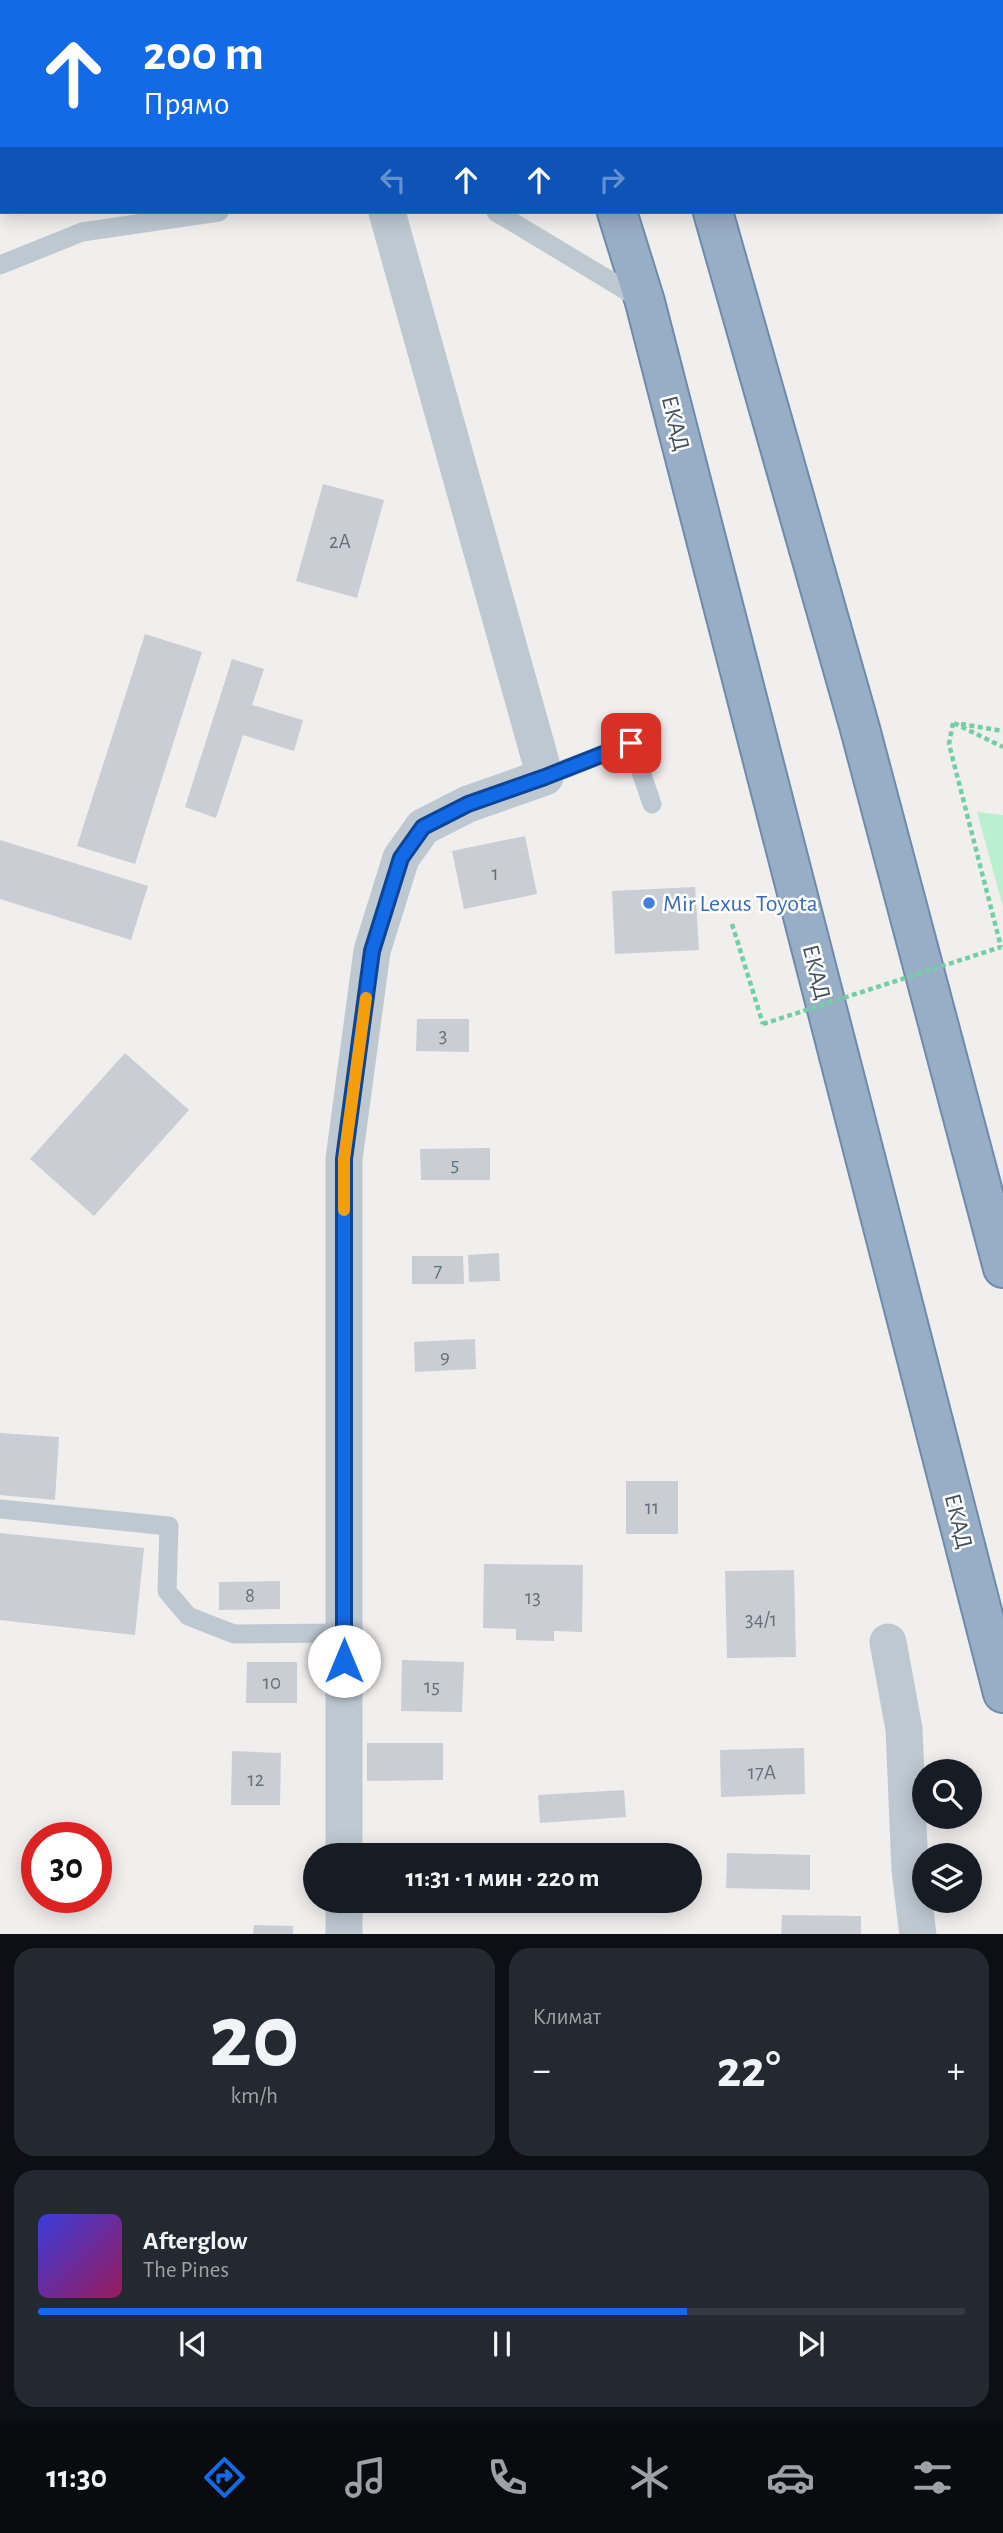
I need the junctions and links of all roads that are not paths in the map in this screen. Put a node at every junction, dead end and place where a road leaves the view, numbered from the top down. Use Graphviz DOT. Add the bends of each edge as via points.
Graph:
graph roads {
  1 [pos="205,214"];
  2 [pos="388,214"];
  3 [pos="499,214"];
  4 [pos="618,214"];
  5 [pos="714,214"];
  6 [pos="0,265"];
  7 [pos="645,302"];
  8 [pos="545,777"];
  9 [pos="652,804"];
  10 [pos="1003,1268"];
  11 [pos="0,1509"];
  12 [pos="344,1633"];
  13 [pos="888,1642"];
  14 [pos="1003,1693"];
  15 [pos="344,1843"];
  16 [pos="344,1913"];
  17 [pos="345,1934"];
  18 [pos="918,1934"];
  1 -- 6 [label="lane" via="82,232"];
  2 -- 8 [label="street"];
  3 -- 7 [label="lane"];
  4 -- 7 [label="highway, ЕКАД"];
  5 -- 10 [label="highway" via="859,725"];
  7 -- 14 [label="highway, ЕКАД"];
  8 -- 9 [label="lane" via="631,743"];
  8 -- 12 [label="street" via="468,804 423,827 401,858 372,951 344,1159"];
  11 -- 12 [label="lane" via="169,1525 167,1591 188,1616 234,1634"];
  12 -- 15 [label="street"];
  13 -- 18 [label="street" via="904,1729 909,1870"];
  16 -- 17 [label="street"];
}
